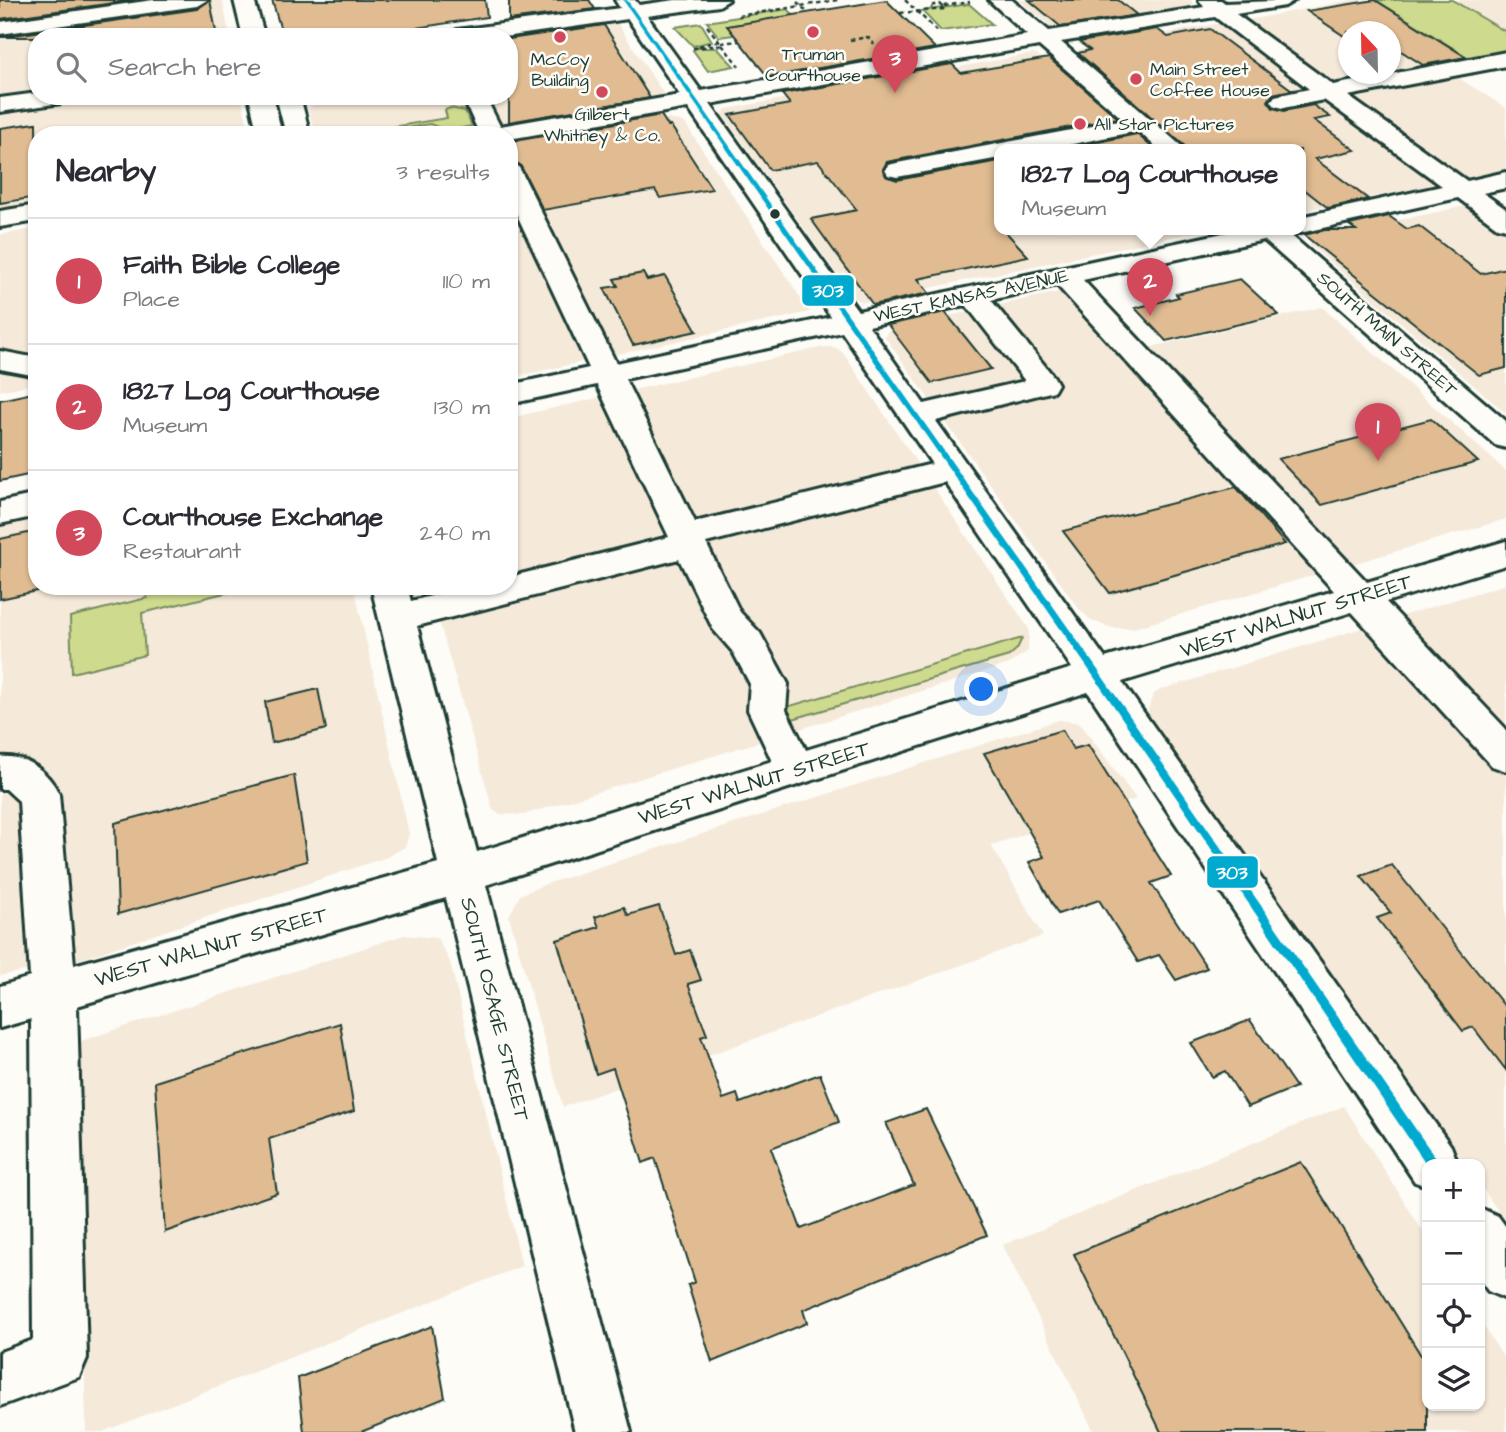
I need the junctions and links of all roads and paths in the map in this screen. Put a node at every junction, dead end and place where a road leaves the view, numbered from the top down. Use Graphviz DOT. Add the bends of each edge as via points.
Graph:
graph roads {
  1 [pos="197,0"];
  2 [pos="244,0"];
  3 [pos="838,0"];
  4 [pos="905,0"];
  5 [pos="999,0"];
  6 [pos="1285,0"];
  7 [pos="797,2"];
  8 [pos="967,2"];
  9 [pos="1214,5"];
  10 [pos="630,6"];
  11 [pos="801,6"];
  12 [pos="723,9"];
  13 [pos="806,11"];
  14 [pos="916,11"];
  15 [pos="900,13"];
  16 [pos="703,21"];
  17 [pos="0,28"];
  18 [pos="252,28"];
  19 [pos="507,28"];
  20 [pos="943,36"];
  21 [pos="1045,38"];
  22 [pos="850,40"];
  23 [pos="739,41"];
  24 [pos="721,43"];
  25 [pos="875,45"];
  26 [pos="694,48"];
  27 [pos="1506,59"];
  28 [pos="742,70"];
  29 [pos="1328,93"];
  30 [pos="696,98"];
  31 [pos="28,101"];
  32 [pos="1283,101"];
  33 [pos="0,105"];
  34 [pos="263,105"];
  35 [pos="290,105"];
  36 [pos="477,105"];
  37 [pos="1144,123"];
  38 [pos="268,126"];
  39 [pos="296,126"];
  40 [pos="488,126"];
  41 [pos="518,130"];
  42 [pos="1034,144"];
  43 [pos="1167,144"];
  44 [pos="994,152"];
  45 [pos="897,170"];
  46 [pos="1506,180"];
  47 [pos="518,189"];
  48 [pos="1462,189"];
  49 [pos="28,214"];
  50 [pos="0,219"];
  51 [pos="1506,221"];
  52 [pos="1306,224"];
  53 [pos="1253,235"];
  54 [pos="1276,235"];
  55 [pos="1064,276"];
  56 [pos="973,295"];
  57 [pos="851,321"];
  58 [pos="0,360"];
  59 [pos="28,365"];
  60 [pos="608,374"];
  61 [pos="518,393"];
  62 [pos="917,416"];
  63 [pos="1506,438"];
  64 [pos="954,469"];
  65 [pos="28,507"];
  66 [pos="0,513"];
  67 [pos="687,540"];
  68 [pos="1506,554"];
  69 [pos="518,576"];
  70 [pos="426,595"];
  71 [pos="1360,596"];
  72 [pos="393,602"];
  73 [pos="1097,675"];
  74 [pos="1506,755"];
  75 [pos="796,769"];
  76 [pos="0,773"];
  77 [pos="461,875"];
  78 [pos="54,992"];
  79 [pos="0,1007"];
  80 [pos="1430,1159"];
  81 [pos="1485,1241"];
  82 [pos="1506,1272"];
  83 [pos="0,1379"];
  84 [pos="603,1432"];
  1 -- 17 [label="street"];
  2 -- 18 [label="street"];
  3 -- 11 [label="path"];
  4 -- 14 [label="path"];
  5 -- 21 [label="street"];
  6 -- 9 [label="street"];
  7 -- 11 [label="path"];
  8 -- 14 [label="path"];
  9 -- 21 [label="street"];
  9 -- 29 [label="street"];
  10 -- 12 [label="street"];
  10 -- 19 [label="street"];
  10 -- 30 [label="street"];
  11 -- 12 [label="path"];
  11 -- 13 [label="path"];
  14 -- 15 [label="path"];
  14 -- 20 [label="path"];
  16 -- 24 [label="path"];
  21 -- 30 [label="street"];
  21 -- 37 [label="street"];
  22 -- 25 [label="path" via="868,37"];
  23 -- 24 [label="path"];
  24 -- 26 [label="path"];
  24 -- 28 [label="path"];
  27 -- 29 [label="street"];
  29 -- 32 [label="street"];
  29 -- 48 [label="street"];
  30 -- 41 [label="street"];
  30 -- 57 [label="street"];
  31 -- 33 [label="street"];
  34 -- 38 [label="street"];
  35 -- 39 [label="street"];
  36 -- 40 [label="street"];
  37 -- 42 [label="street"];
  37 -- 43 [label="street"];
  44 -- 45 [label="street"];
  46 -- 48 [label="street"];
  47 -- 60 [label="street"];
  48 -- 51 [label="street"];
  48 -- 52 [label="street"];
  49 -- 50 [label="street"];
  53 -- 55 [label="street, WEST KANSAS AVENUE"];
  54 -- 63 [label="street, SOUTH MAIN STREET"];
  55 -- 56 [label="street, WEST KANSAS AVENUE"];
  55 -- 71 [label="street"];
  56 -- 57 [label="street, WEST KANSAS AVENUE"];
  56 -- 62 [label="street" via="1043,384"];
  57 -- 60 [label="street, WEST KANSAS AVENUE"];
  57 -- 62 [label="street"];
  58 -- 59 [label="street"];
  60 -- 61 [label="street, WEST KANSAS AVENUE"];
  60 -- 67 [label="street"];
  62 -- 64 [label="street"];
  64 -- 67 [label="street"];
  64 -- 73 [label="street"];
  65 -- 66 [label="street"];
  67 -- 69 [label="street"];
  67 -- 75 [label="street" via="726,620 747,643 769,684 767,710"];
  68 -- 71 [label="street, WEST WALNUT STREET"];
  70 -- 72 [label="street"];
  71 -- 73 [label="street, WEST WALNUT STREET"];
  71 -- 74 [label="street"];
  72 -- 77 [label="street, SOUTH OSAGE STREET"];
  73 -- 75 [label="street, WEST WALNUT STREET"];
  73 -- 80 [label="street"];
  75 -- 77 [label="street, WEST WALNUT STREET"];
  76 -- 78 [label="street" via="14,772 40,794"];
  77 -- 78 [label="street, WEST WALNUT STREET"];
  77 -- 84 [label="street, SOUTH OSAGE STREET"];
  78 -- 79 [label="street, WEST WALNUT STREET"];
  78 -- 83 [label="street" via="60,1358"];
  81 -- 82 [label="street"];
}
